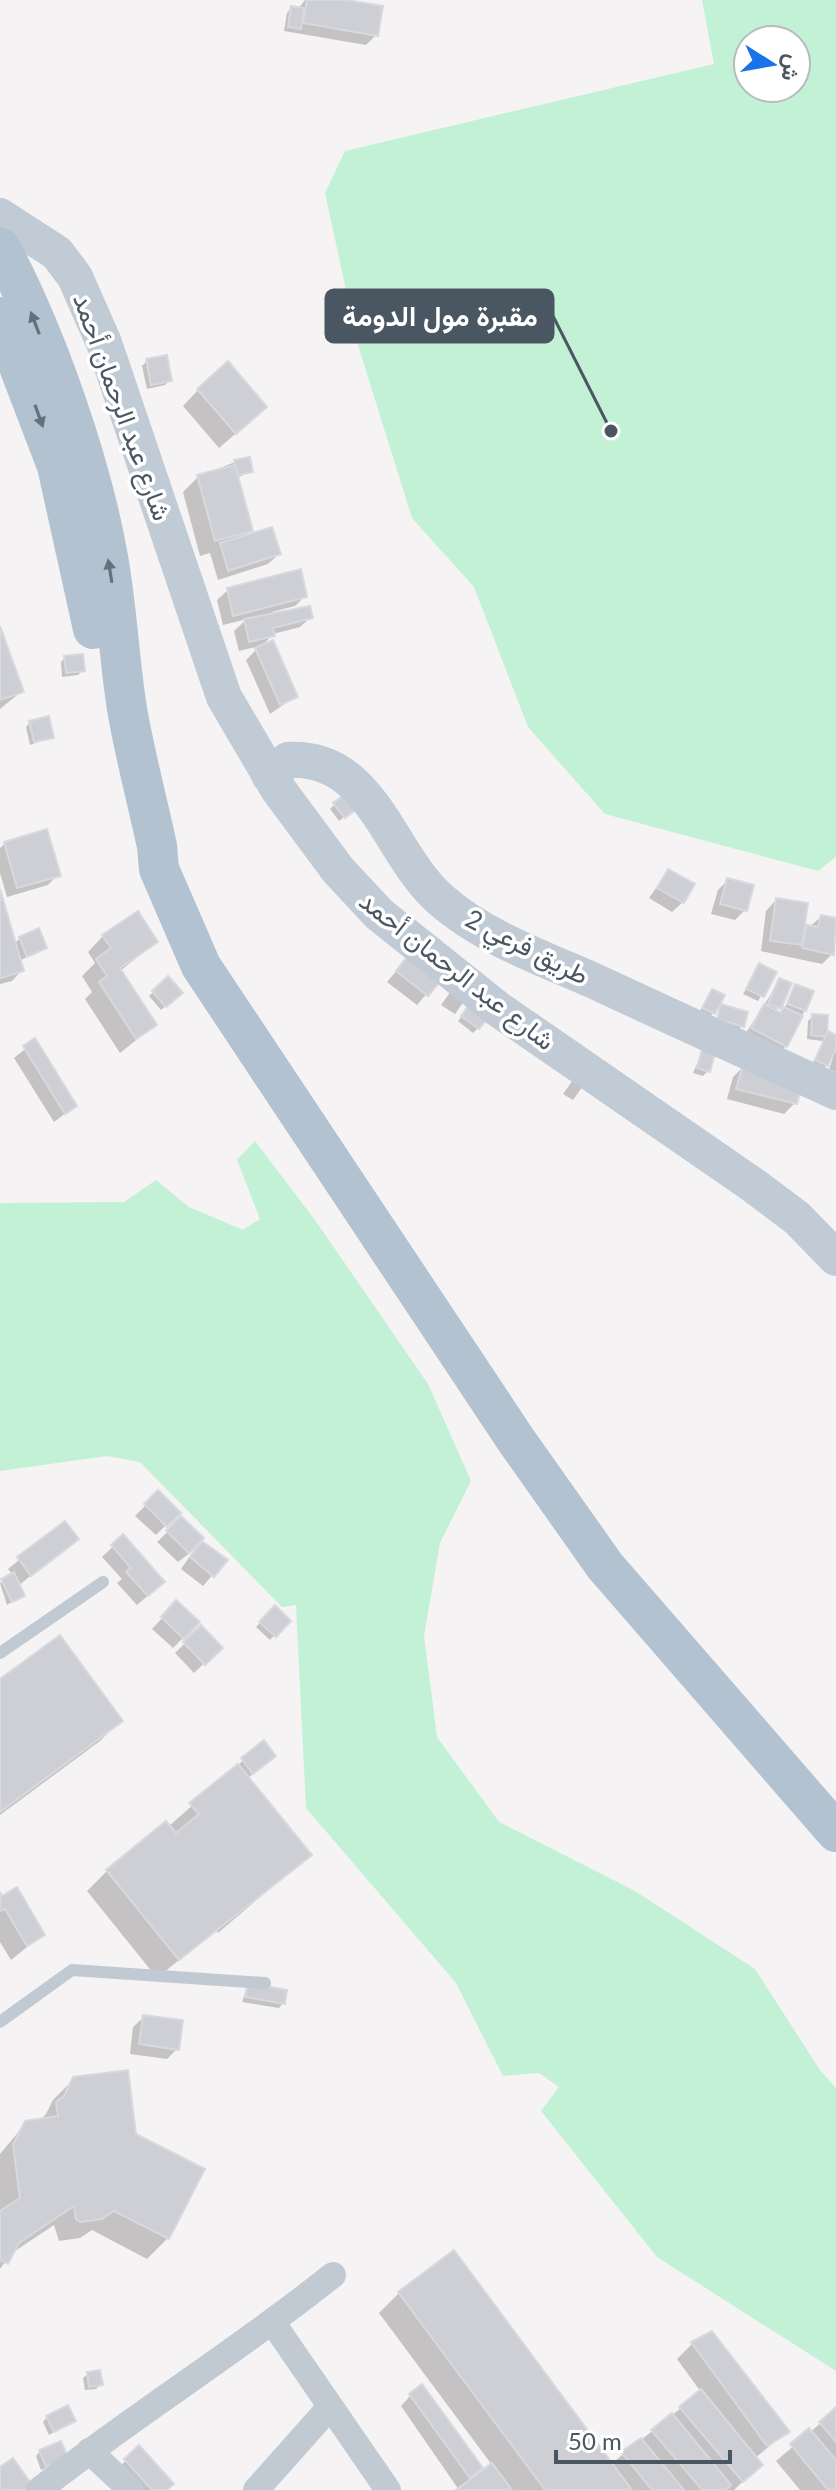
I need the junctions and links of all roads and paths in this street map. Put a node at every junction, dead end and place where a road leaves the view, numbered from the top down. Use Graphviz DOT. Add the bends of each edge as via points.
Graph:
graph roads {
  1 [pos="3,228"];
  2 [pos="0,317"];
  3 [pos="269,775"];
  4 [pos="159,869"];
  5 [pos="836,1092"];
  6 [pos="836,1258"];
  7 [pos="103,1582"];
  8 [pos="0,1653"];
  9 [pos="836,1832"];
  10 [pos="265,1983"];
  11 [pos="0,2022"];
  12 [pos="333,2275"];
  13 [pos="273,2323"];
  14 [pos="329,2408"];
  15 [pos="89,2451"];
  16 [pos="39,2490"];
  17 [pos="131,2490"];
  18 [pos="256,2490"];
  19 [pos="388,2490"];
  1 -- 3 [label="main road, شارع عبد الرحمان أحمد" via="57,253 91,308 224,697"];
  4 -- 1 [label="main road, one-way" via="127,709 96,503"];
  2 -- 4 [label="main road, one-way" via="57,466 121,781 141,849"];
  3 -- 5 [label="main road, طريق فرعي 2" via="288,760 332,766 357,785 428,886 460,914 528,951"];
  3 -- 6 [label="main road, شارع عبد الرحمان أحمد" via="338,870 379,914 498,1009 797,1218"];
  4 -- 9 [label="main road" via="201,966 560,1503 605,1566"];
  7 -- 8 [label="lane"];
  10 -- 11 [label="lane" via="72,1970"];
  12 -- 13 [label="street"];
  13 -- 14 [label="street"];
  13 -- 15 [label="street"];
  14 -- 18 [label="street"];
  14 -- 19 [label="street"];
  15 -- 16 [label="street"];
  15 -- 17 [label="street"];
}
